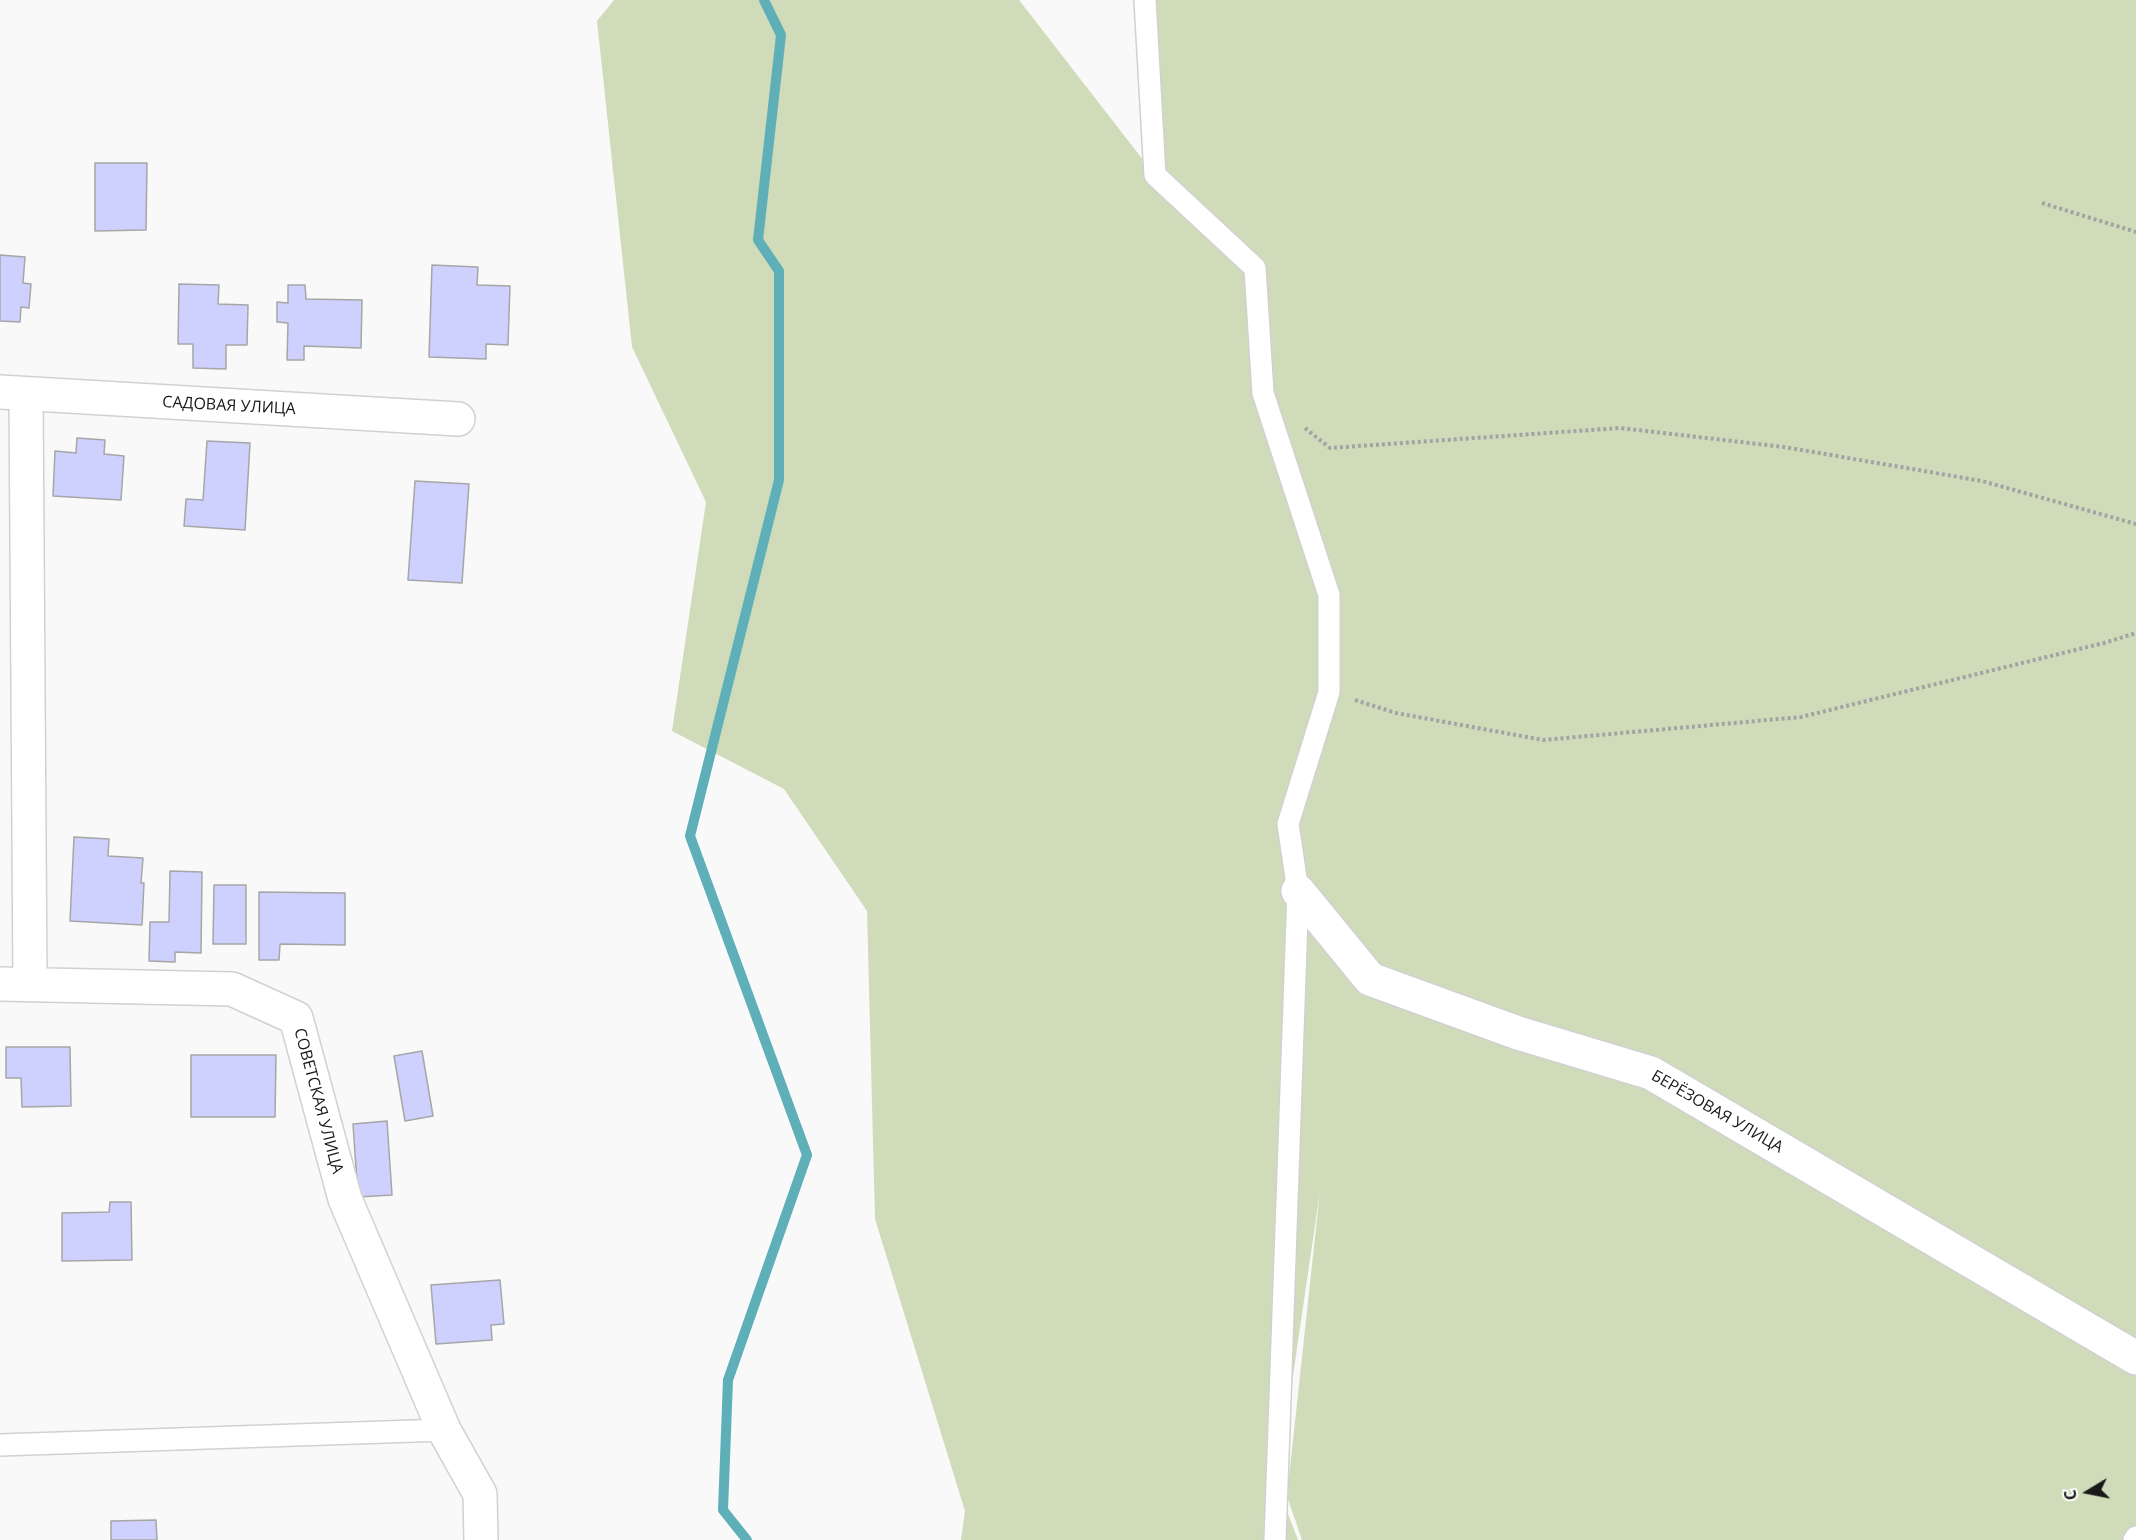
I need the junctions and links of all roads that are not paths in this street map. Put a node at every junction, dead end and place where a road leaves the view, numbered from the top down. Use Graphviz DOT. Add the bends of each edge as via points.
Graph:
graph roads {
  1 [pos="1145,0"];
  2 [pos="13,394"];
  3 [pos="458,419"];
  4 [pos="1298,891"];
  5 [pos="15,984"];
  6 [pos="2136,1358"];
  7 [pos="444,1430"];
  8 [pos="0,1445"];
  9 [pos="481,1540"];
  10 [pos="1275,1540"];
  1 -- 4 [label="lane" via="1155,175 1255,268 1263,393 1329,595 1329,692 1288,824"];
  2 -- 3 [label="street, САДОВАЯ УЛИЦА"];
  2 -- 5 [label="street"];
  4 -- 6 [label="street, БЕРЁЗОВАЯ УЛИЦА" via="1370,979 1518,1033 1651,1073"];
  4 -- 10 [label="lane"];
  5 -- 7 [label="street, СОВЕТСКАЯ УЛИЦА" via="232,989 296,1018 345,1199"];
  7 -- 8 [label="lane"];
  7 -- 9 [label="street" via="480,1494"];
}
